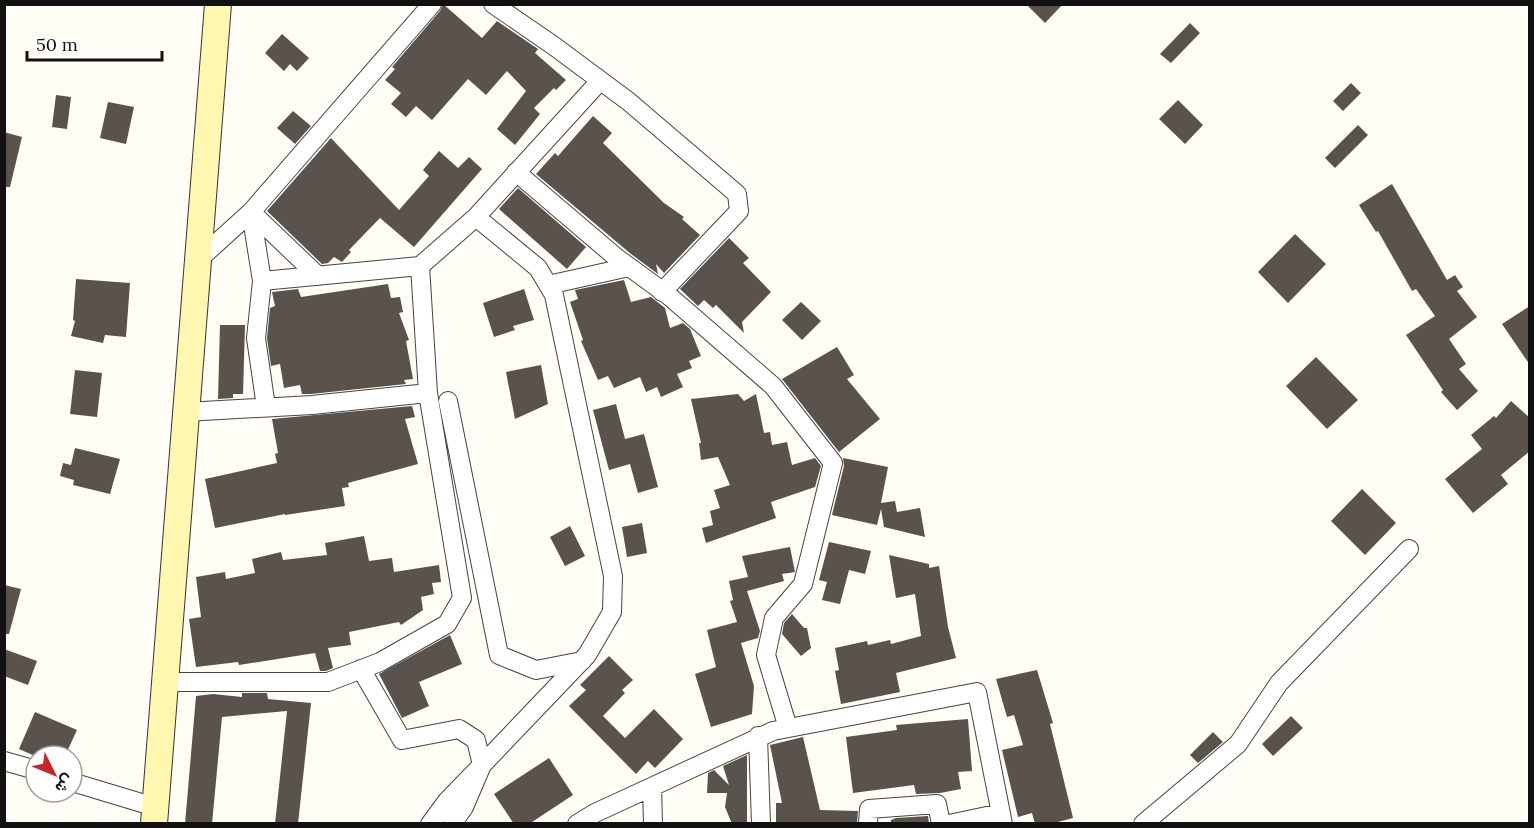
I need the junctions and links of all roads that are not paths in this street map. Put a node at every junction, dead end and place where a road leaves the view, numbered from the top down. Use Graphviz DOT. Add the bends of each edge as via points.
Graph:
graph roads {
  1 [pos="218,4"];
  2 [pos="432,4"];
  3 [pos="493,4"];
  4 [pos="599,82"];
  5 [pos="516,172"];
  6 [pos="251,212"];
  7 [pos="476,217"];
  8 [pos="198,260"];
  9 [pos="420,266"];
  10 [pos="629,267"];
  11 [pos="318,276"];
  12 [pos="262,281"];
  13 [pos="548,285"];
  14 [pos="662,292"];
  15 [pos="428,393"];
  16 [pos="448,401"];
  17 [pos="266,407"];
  18 [pos="185,412"];
  19 [pos="1409,549"];
  20 [pos="582,661"];
  21 [pos="361,669"];
  22 [pos="164,682"];
  23 [pos="788,728"];
  24 [pos="758,736"];
  25 [pos="4,761"];
  26 [pos="482,765"];
  27 [pos="24,767"];
  28 [pos="84,787"];
  29 [pos="652,787"];
  30 [pos="154,815"];
  31 [pos="1002,818"];
  32 [pos="430,824"];
  33 [pos="452,824"];
  34 [pos="577,824"];
  35 [pos="653,824"];
  36 [pos="761,824"];
  37 [pos="868,824"];
  38 [pos="942,824"];
  39 [pos="949,824"];
  40 [pos="1143,824"];
  1 -- 8 [label="main road"];
  2 -- 6 [label="street"];
  3 -- 4 [label="street"];
  4 -- 5 [label="street"];
  4 -- 14 [label="street" via="628,101 737,194 739,211"];
  5 -- 7 [label="street"];
  5 -- 10 [label="street"];
  6 -- 8 [label="street"];
  6 -- 11 [label="street"];
  6 -- 12 [label="street"];
  7 -- 9 [label="street"];
  7 -- 13 [label="street" via="538,268"];
  8 -- 18 [label="main road"];
  9 -- 11 [label="street"];
  9 -- 15 [label="street"];
  10 -- 13 [label="street"];
  10 -- 14 [label="street"];
  11 -- 12 [label="street"];
  12 -- 17 [label="street" via="256,338"];
  13 -- 20 [label="street" via="554,295 613,576 612,612"];
  14 -- 23 [label="street" via="772,386 833,464 803,584 774,618 766,655"];
  15 -- 17 [label="street"];
  15 -- 21 [label="street" via="462,598 447,624"];
  16 -- 20 [label="street" via="499,655 536,670"];
  17 -- 18 [label="street"];
  18 -- 22 [label="main road"];
  19 -- 40 [label="street" via="1279,683 1238,744"];
  20 -- 26 [label="street"];
  21 -- 22 [label="street" via="328,682"];
  21 -- 26 [label="street" via="402,740 459,729 476,740"];
  22 -- 30 [label="main road"];
  23 -- 24 [label="street"];
  23 -- 31 [label="street" via="977,692"];
  24 -- 29 [label="street"];
  24 -- 36 [label="street"];
  25 -- 27 [label="street"];
  26 -- 32 [label="street"];
  26 -- 33 [label="street"];
  28 -- 30 [label="street"];
  29 -- 34 [label="street"];
  29 -- 35 [label="street"];
  31 -- 39 [label="street"];
  37 -- 38 [label="street" via="869,809 937,804"];
}
